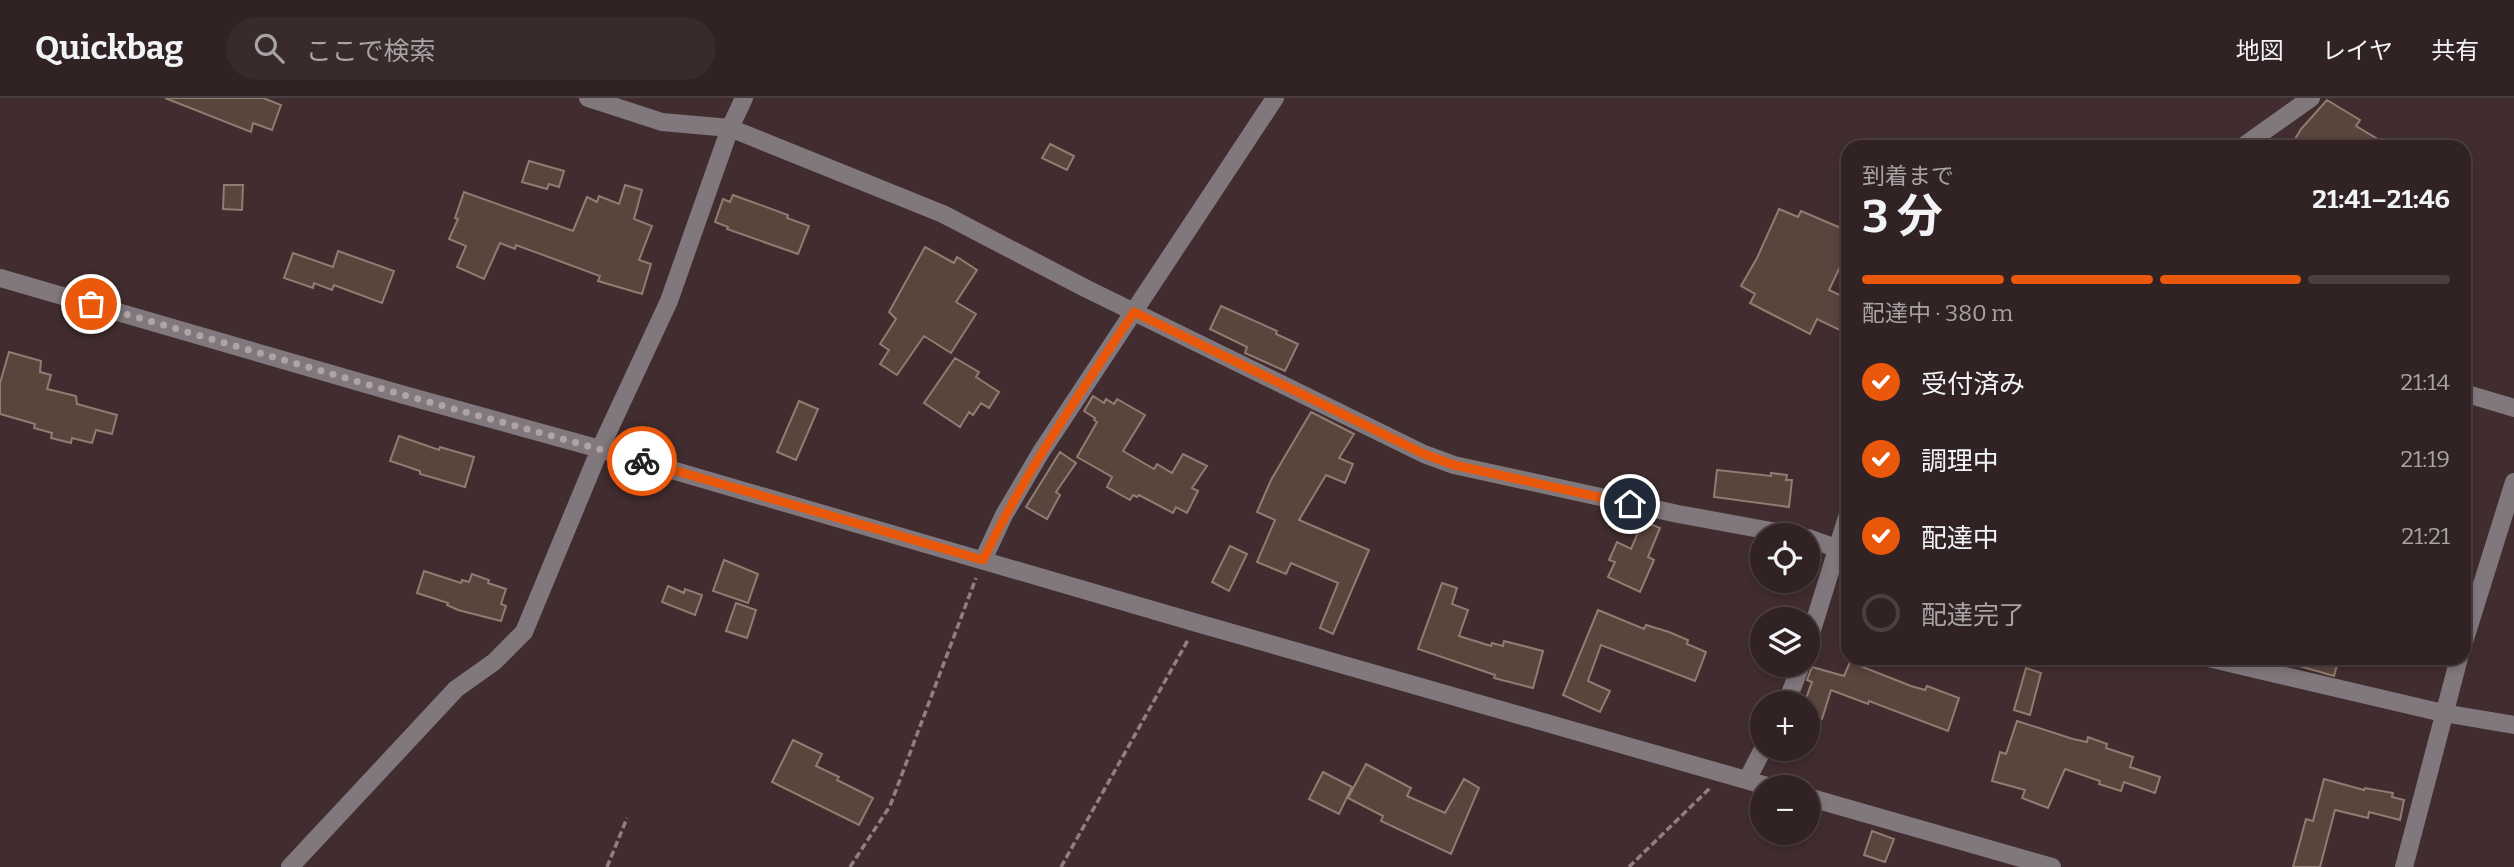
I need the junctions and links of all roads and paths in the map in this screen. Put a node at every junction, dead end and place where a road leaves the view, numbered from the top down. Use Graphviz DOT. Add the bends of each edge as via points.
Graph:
graph roads {
  1 [pos="587,98"];
  2 [pos="744,98"];
  3 [pos="1275,98"];
  4 [pos="2311,98"];
  5 [pos="730,128"];
  6 [pos="2252,140"];
  7 [pos="0,278"];
  8 [pos="1134,312"];
  9 [pos="2471,395"];
  10 [pos="2514,408"];
  11 [pos="600,449"];
  12 [pos="2514,482"];
  13 [pos="1750,527"];
  14 [pos="1820,542"];
  15 [pos="1841,550"];
  16 [pos="1841,553"];
  17 [pos="983,560"];
  18 [pos="1820,610"];
  19 [pos="2471,620"];
  20 [pos="1197,624"];
  21 [pos="2238,665"];
  22 [pos="2457,665"];
  23 [pos="2443,713"];
  24 [pos="2514,725"];
  25 [pos="1756,761"];
  26 [pos="1724,774"];
  27 [pos="1746,780"];
  28 [pos="1750,781"];
  29 [pos="1820,800"];
  30 [pos="627,818"];
  31 [pos="290,867"];
  32 [pos="607,867"];
  33 [pos="850,867"];
  34 [pos="1061,867"];
  35 [pos="1629,867"];
  36 [pos="2052,867"];
  37 [pos="2404,867"];
  1 -- 5 [label="street" via="662,122"];
  2 -- 5 [label="street"];
  3 -- 8 [label="street"];
  4 -- 6 [label="street"];
  5 -- 8 [label="street" via="943,214"];
  5 -- 11 [label="street" via="668,301"];
  7 -- 11 [label="street"];
  8 -- 13 [label="street" via="1454,465"];
  8 -- 17 [label="street" via="1041,452"];
  9 -- 10 [label="street"];
  11 -- 17 [label="street"];
  11 -- 31 [label="street" via="524,632 494,662 456,689"];
  12 -- 19 [label="street"];
  14 -- 15 [label="street"];
  16 -- 18 [label="street"];
  17 -- 20 [label="street"];
  17 -- 33 [label="path" via="890,806"];
  20 -- 26 [label="street"];
  20 -- 34 [label="path"];
  21 -- 23 [label="street"];
  22 -- 23 [label="street"];
  23 -- 24 [label="street"];
  23 -- 37 [label="street"];
  25 -- 27 [label="street"];
  26 -- 27 [label="street"];
  26 -- 35 [label="path"];
  27 -- 28 [label="street"];
  29 -- 36 [label="street"];
  30 -- 32 [label="path"];
}
